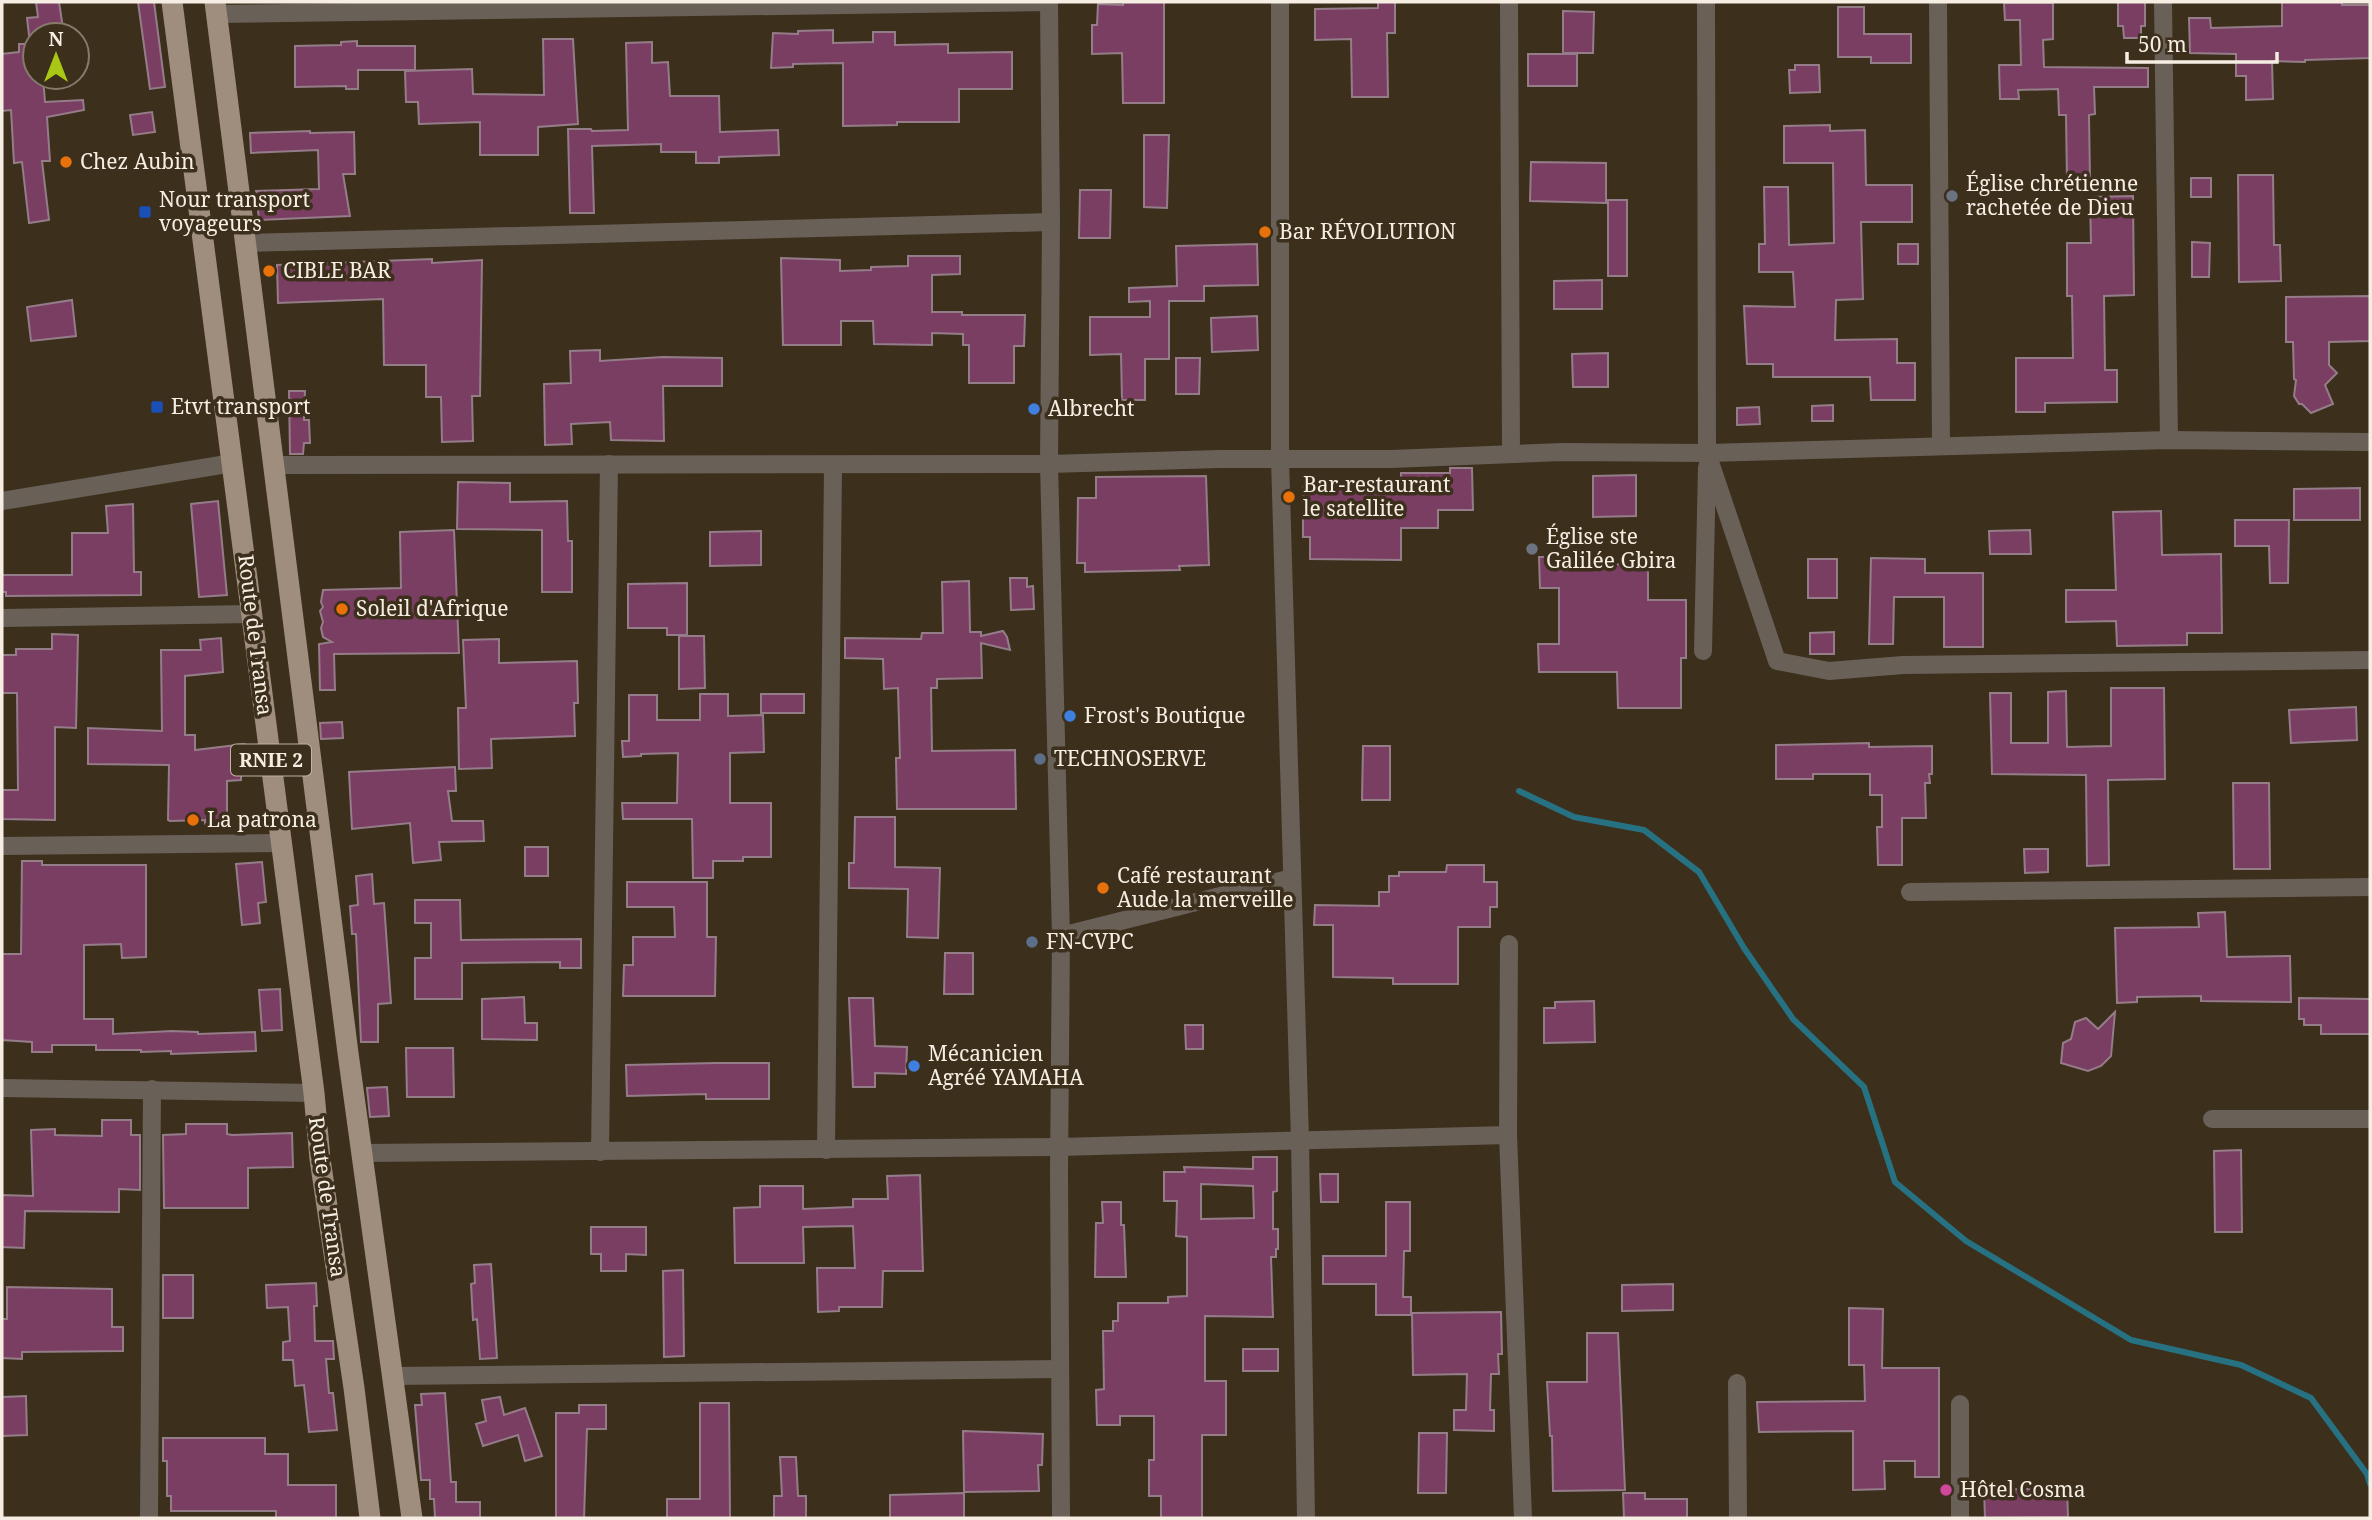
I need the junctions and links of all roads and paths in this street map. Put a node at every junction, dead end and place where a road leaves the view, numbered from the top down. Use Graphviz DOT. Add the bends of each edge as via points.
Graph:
graph roads {
  1 [pos="172,2"];
  2 [pos="1049,2"];
  3 [pos="1280,2"];
  4 [pos="1509,2"];
  5 [pos="1706,2"];
  6 [pos="1938,2"];
  7 [pos="2163,2"];
  8 [pos="216,8"];
  9 [pos="1051,222"];
  10 [pos="246,243"];
  11 [pos="2169,440"];
  12 [pos="2370,442"];
  13 [pos="1941,446"];
  14 [pos="1707,453"];
  15 [pos="1511,454"];
  16 [pos="1280,459"];
  17 [pos="233,463"];
  18 [pos="609,464"];
  19 [pos="1049,464"];
  20 [pos="273,465"];
  21 [pos="833,466"];
  22 [pos="2,501"];
  23 [pos="252,614"];
  24 [pos="2,618"];
  25 [pos="1703,652"];
  26 [pos="2370,660"];
  27 [pos="282,844"];
  28 [pos="2,846"];
  29 [pos="1292,878"];
  30 [pos="2370,887"];
  31 [pos="1910,892"];
  32 [pos="1061,936"];
  33 [pos="1509,944"];
  34 [pos="2,1088"];
  35 [pos="152,1090"];
  36 [pos="314,1093"];
  37 [pos="2213,1119"];
  38 [pos="2370,1119"];
  39 [pos="1508,1135"];
  40 [pos="1300,1140"];
  41 [pos="1059,1147"];
  42 [pos="826,1150"];
  43 [pos="600,1152"];
  44 [pos="361,1153"];
  45 [pos="1060,1369"];
  46 [pos="393,1376"];
  47 [pos="1737,1383"];
  48 [pos="1960,1404"];
  49 [pos="149,1518"];
  50 [pos="370,1518"];
  51 [pos="412,1518"];
  52 [pos="1061,1518"];
  53 [pos="1306,1518"];
  54 [pos="1523,1518"];
  55 [pos="1738,1518"];
  56 [pos="1960,1518"];
  1 -- 17 [label="main road, Route de Transa / RNIE 2"];
  2 -- 8 [label="street"];
  2 -- 9 [label="street"];
  3 -- 16 [label="street"];
  4 -- 15 [label="street"];
  5 -- 14 [label="street"];
  6 -- 13 [label="street"];
  7 -- 11 [label="street"];
  8 -- 10 [label="main road, Route de Transa / RNIE 2"];
  9 -- 10 [label="street"];
  9 -- 19 [label="street"];
  10 -- 20 [label="main road, Route de Transa / RNIE 2"];
  11 -- 12 [label="street"];
  11 -- 13 [label="street"];
  13 -- 14 [label="street"];
  14 -- 15 [label="street"];
  14 -- 25 [label="street"];
  14 -- 26 [label="street" via="1777,661 1829,671 1903,665"];
  15 -- 16 [label="street"];
  16 -- 19 [label="street"];
  16 -- 29 [label="street"];
  17 -- 22 [label="street"];
  17 -- 23 [label="main road, Route de Transa / RNIE 2"];
  18 -- 20 [label="street"];
  18 -- 21 [label="street"];
  18 -- 43 [label="street"];
  19 -- 21 [label="street"];
  19 -- 32 [label="street"];
  20 -- 44 [label="main road, Route de Transa / RNIE 2"];
  21 -- 42 [label="street"];
  23 -- 24 [label="street"];
  23 -- 27 [label="main road, Route de Transa / RNIE 2"];
  27 -- 28 [label="street"];
  27 -- 36 [label="main road, Route de Transa / RNIE 2"];
  29 -- 32 [label="street"];
  29 -- 40 [label="street"];
  30 -- 31 [label="street"];
  32 -- 41 [label="street"];
  33 -- 39 [label="street"];
  34 -- 35 [label="street"];
  35 -- 36 [label="street"];
  35 -- 49 [label="street"];
  36 -- 50 [label="main road, Route de Transa / RNIE 2"];
  37 -- 38 [label="street"];
  39 -- 40 [label="street"];
  39 -- 54 [label="street"];
  40 -- 41 [label="street"];
  40 -- 53 [label="street"];
  41 -- 42 [label="street"];
  41 -- 45 [label="street"];
  42 -- 43 [label="street"];
  43 -- 44 [label="street"];
  44 -- 46 [label="main road, Route de Transa / RNIE 2"];
  45 -- 46 [label="street"];
  45 -- 52 [label="street"];
  46 -- 51 [label="main road, Route de Transa / RNIE 2"];
  47 -- 55 [label="street"];
  48 -- 56 [label="street"];
}
